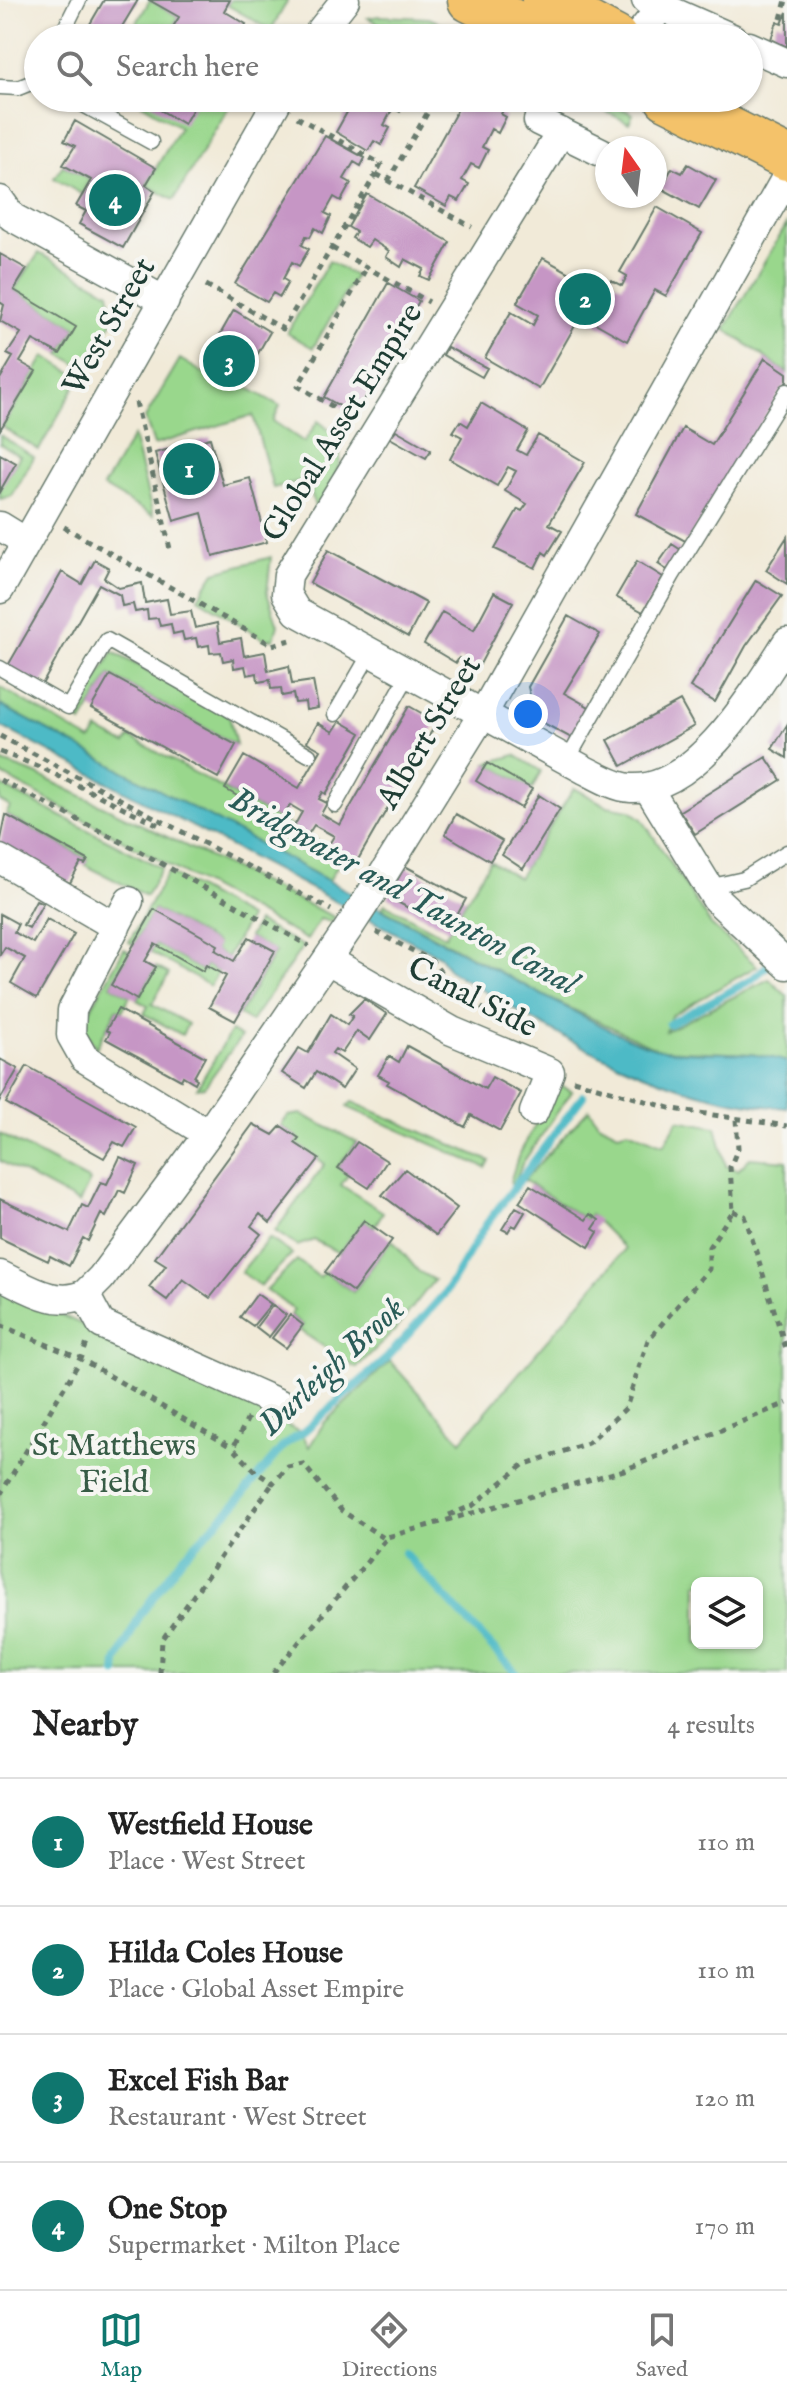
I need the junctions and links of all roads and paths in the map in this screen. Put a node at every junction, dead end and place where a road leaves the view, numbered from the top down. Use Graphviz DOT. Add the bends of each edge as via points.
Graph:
graph roads {
  1 [pos="79,0"];
  2 [pos="327,0"];
  3 [pos="345,0"];
  4 [pos="470,0"];
  5 [pos="544,0"];
  6 [pos="786,0"];
  7 [pos="654,3"];
  8 [pos="781,19"];
  9 [pos="67,24"];
  10 [pos="318,24"];
  11 [pos="325,24"];
  12 [pos="518,24"];
  13 [pos="589,24"];
  14 [pos="643,24"];
  15 [pos="701,24"];
  16 [pos="763,52"];
  17 [pos="787,63"];
  18 [pos="24,86"];
  19 [pos="0,87"];
  20 [pos="96,112"];
  21 [pos="271,112"];
  22 [pos="294,112"];
  23 [pos="428,112"];
  24 [pos="695,112"];
  25 [pos="761,112"];
  26 [pos="787,125"];
  27 [pos="151,142"];
  28 [pos="595,149"];
  29 [pos="787,158"];
  30 [pos="376,174"];
  31 [pos="787,176"];
  32 [pos="388,181"];
  33 [pos="0,200"];
  34 [pos="495,240"];
  35 [pos="332,248"];
  36 [pos="367,267"];
  37 [pos="206,285"];
  38 [pos="165,301"];
  39 [pos="449,314"];
  40 [pos="127,366"];
  41 [pos="787,391"];
  42 [pos="357,428"];
  43 [pos="42,514"];
  44 [pos="0,526"];
  45 [pos="26,542"];
  46 [pos="170,549"];
  47 [pos="0,589"];
  48 [pos="328,628"];
  49 [pos="787,642"];
  50 [pos="371,652"];
  51 [pos="0,668"];
  52 [pos="410,672"];
  53 [pos="484,712"];
  54 [pos="335,714"];
  55 [pos="0,736"];
  56 [pos="0,752"];
  57 [pos="309,755"];
  58 [pos="568,759"];
  59 [pos="0,780"];
  60 [pos="648,788"];
  61 [pos="335,805"];
  62 [pos="206,846"];
  63 [pos="787,852"];
  64 [pos="0,859"];
  65 [pos="708,887"];
  66 [pos="129,901"];
  67 [pos="352,923"];
  68 [pos="116,927"];
  69 [pos="329,958"];
  70 [pos="787,965"];
  71 [pos="509,1028"];
  72 [pos="550,1072"];
  73 [pos="534,1112"];
  74 [pos="736,1119"];
  75 [pos="787,1126"];
  76 [pos="208,1134"];
  77 [pos="733,1211"];
  78 [pos="0,1275"];
  79 [pos="85,1294"];
  80 [pos="101,1324"];
  81 [pos="0,1325"];
  82 [pos="787,1352"];
  83 [pos="81,1359"];
  84 [pos="787,1403"];
  85 [pos="280,1404"];
  86 [pos="233,1448"];
  87 [pos="273,1483"];
  88 [pos="0,1495"];
  89 [pos="418,1526"];
  90 [pos="388,1536"];
  91 [pos="160,1673"];
  92 [pos="273,1673"];
  1 -- 9 [label="lane"];
  2 -- 10 [label="street"];
  3 -- 11 [label="street"];
  4 -- 12 [label="main road"];
  5 -- 13 [label="main road"];
  6 -- 8 [label="path"];
  7 -- 14 [label="street"];
  7 -- 15 [label="street"];
  16 -- 17 [label="street"];
  18 -- 19 [label="lane"];
  20 -- 27 [label="lane"];
  21 -- 38 [label="street, West Street"];
  22 -- 30 [label="path" via="381,164"];
  23 -- 32 [label="path"];
  24 -- 29 [label="main road"];
  25 -- 26 [label="main road"];
  28 -- 34 [label="street, Global Asset Empire" via="550,126"];
  30 -- 32 [label="path"];
  30 -- 35 [label="path"];
  31 -- 53 [label="street, Albert Street"];
  32 -- 34 [label="path"];
  33 -- 38 [label="street" via="12,217"];
  34 -- 39 [label="street, Global Asset Empire"];
  35 -- 36 [label="path"];
  35 -- 37 [label="path" via="283,329"];
  36 -- 39 [label="path"];
  36 -- 42 [label="path" via="296,389 360,422"];
  38 -- 40 [label="street, West Street"];
  39 -- 48 [label="street, Global Asset Empire" via="288,575 286,594 297,612"];
  40 -- 43 [label="street, West Street"];
  40 -- 46 [label="path"];
  41 -- 58 [label="lane" via="665,588"];
  43 -- 45 [label="street, West Street"];
  43 -- 48 [label="path" via="272,645"];
  44 -- 45 [label="street"];
  45 -- 47 [label="street, West Street"];
  48 -- 50 [label="street, Global Asset Empire"];
  49 -- 60 [label="street" via="736,721 693,762"];
  50 -- 52 [label="street, Global Asset Empire"];
  50 -- 54 [label="lane"];
  51 -- 57 [label="lane" via="68,707 107,640"];
  52 -- 53 [label="street, Global Asset Empire"];
  52 -- 61 [label="lane"];
  53 -- 58 [label="street, Global Asset Empire"];
  53 -- 67 [label="street, Albert Street, bridge"];
  55 -- 62 [label="path"];
  56 -- 62 [label="path"];
  58 -- 60 [label="street, Global Asset Empire" via="627,788"];
  59 -- 69 [label="path"];
  60 -- 65 [label="street"];
  62 -- 67 [label="path"];
  63 -- 65 [label="lane" via="744,879"];
  64 -- 68 [label="street"];
  65 -- 70 [label="street"];
  66 -- 68 [label="street"];
  67 -- 69 [label="street, Albert Street"];
  67 -- 71 [label="path" via="431,960 454,989"];
  68 -- 76 [label="street" via="72,1010 74,1044 84,1058"];
  69 -- 72 [label="street, Canal Side" via="452,1031"];
  69 -- 76 [label="street, Albert Street"];
  72 -- 73 [label="street, Canal Side"];
  72 -- 74 [label="path" via="630,1098"];
  74 -- 75 [label="path"];
  74 -- 77 [label="path" via="738,1148 730,1167"];
  76 -- 79 [label="street, Albert Street"];
  77 -- 82 [label="path" via="745,1216"];
  77 -- 89 [label="path" via="709,1247 709,1269 648,1340 626,1408 588,1443 523,1465 472,1506"];
  78 -- 79 [label="street" via="53,1299"];
  79 -- 80 [label="street"];
  80 -- 83 [label="path" via="91,1331"];
  80 -- 85 [label="street"];
  81 -- 83 [label="path"];
  83 -- 86 [label="path"];
  83 -- 88 [label="path"];
  84 -- 89 [label="path" via="624,1470"];
  85 -- 86 [label="path" via="253,1410"];
  86 -- 87 [label="path"];
  87 -- 90 [label="path" via="288,1467 303,1464 342,1511 380,1537"];
  87 -- 91 [label="path" via="162,1640"];
  89 -- 90 [label="path"];
  90 -- 92 [label="path"];
}
